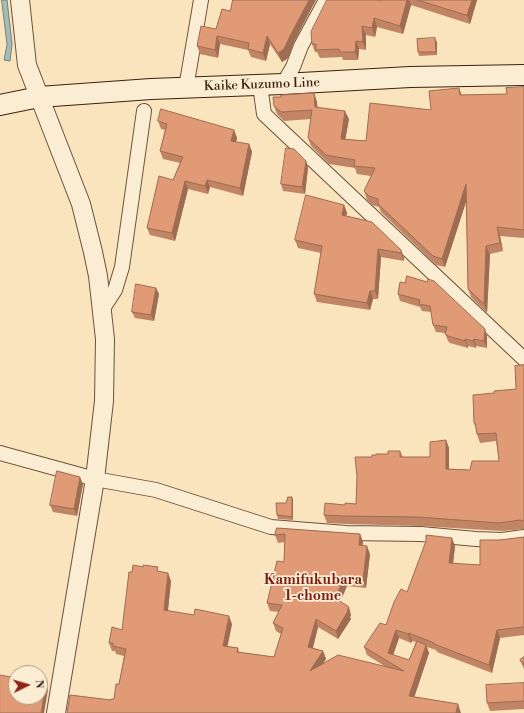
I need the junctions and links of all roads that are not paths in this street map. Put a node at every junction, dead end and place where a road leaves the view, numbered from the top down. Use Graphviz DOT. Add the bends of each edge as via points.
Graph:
graph roads {
  1 [pos="20,0"];
  2 [pos="202,0"];
  3 [pos="326,0"];
  4 [pos="524,75"];
  5 [pos="260,84"];
  6 [pos="284,84"];
  7 [pos="186,88"];
  8 [pos="39,97"];
  9 [pos="0,105"];
  10 [pos="144,111"];
  11 [pos="102,310"];
  12 [pos="524,359"];
  13 [pos="0,453"];
  14 [pos="95,479"];
  15 [pos="524,537"];
  16 [pos="56,713"];
  1 -- 8 [label="street" via="27,65"];
  2 -- 7 [label="street"];
  3 -- 6 [label="street"];
  4 -- 6 [label="main road, Kaike Kuzumo Line" via="410,77"];
  5 -- 6 [label="main road, Kaike Kuzumo Line"];
  5 -- 7 [label="main road, Kaike Kuzumo Line"];
  5 -- 12 [label="street" via="264,114"];
  7 -- 8 [label="main road, Kaike Kuzumo Line"];
  8 -- 9 [label="main road, Kaike Kuzumo Line"];
  8 -- 11 [label="street" via="81,204 98,276"];
  10 -- 11 [label="street" via="122,267 115,290"];
  11 -- 14 [label="street" via="105,339 104,401"];
  13 -- 14 [label="street"];
  14 -- 15 [label="street" via="156,490 271,527 502,540"];
  14 -- 16 [label="street"];
}
